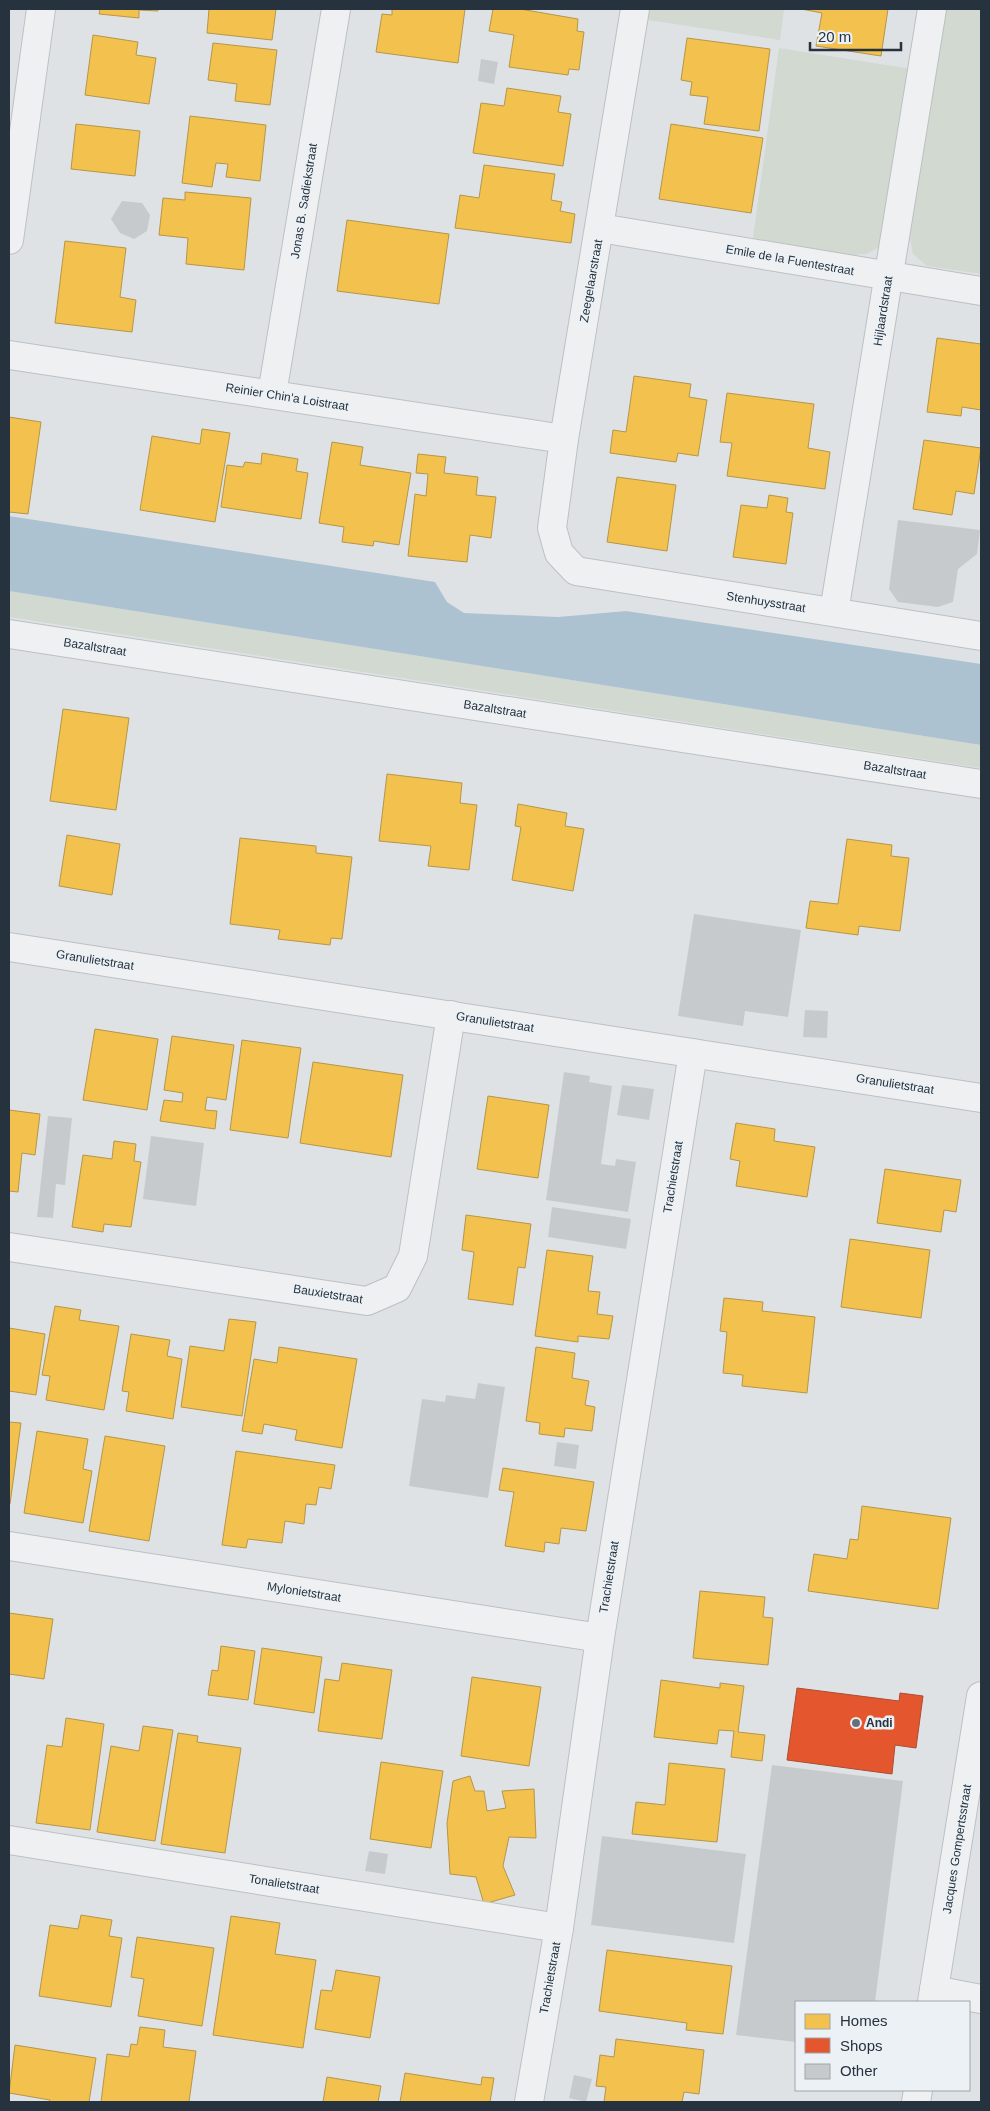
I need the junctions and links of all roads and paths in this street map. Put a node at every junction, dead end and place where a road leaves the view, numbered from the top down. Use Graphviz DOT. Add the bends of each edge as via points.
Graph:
graph roads {
  1 [pos="41,9"];
  2 [pos="336,9"];
  3 [pos="635,9"];
  4 [pos="932,9"];
  5 [pos="600,228"];
  6 [pos="9,240"];
  7 [pos="888,276"];
  8 [pos="981,291"];
  9 [pos="9,355"];
  10 [pos="272,394"];
  11 [pos="564,439"];
  12 [pos="558,553"];
  13 [pos="834,612"];
  14 [pos="9,634"];
  15 [pos="981,636"];
  16 [pos="981,784"];
  17 [pos="9,947"];
  18 [pos="451,1015"];
  19 [pos="693,1053"];
  20 [pos="981,1098"];
  21 [pos="9,1247"];
  22 [pos="9,1546"];
  23 [pos="600,1638"];
  24 [pos="981,1696"];
  25 [pos="9,1840"];
  26 [pos="559,1928"];
  27 [pos="933,1996"];
  28 [pos="981,1999"];
  29 [pos="529,2102"];
  1 -- 6 [label="street"];
  2 -- 10 [label="street, Jonas B. Sadiekstraat"];
  3 -- 5 [label="street, Zeegelaarstraat"];
  4 -- 7 [label="street, Hijlaardstraat"];
  5 -- 7 [label="street, Emile de la Fuentestraat"];
  5 -- 11 [label="street, Zeegelaarstraat"];
  7 -- 8 [label="street, Emile de la Fuentestraat"];
  7 -- 13 [label="street, Hijlaardstraat"];
  9 -- 10 [label="street, Reinier Chin'a Loistraat"];
  10 -- 11 [label="street, Reinier Chin'a Loistraat"];
  11 -- 12 [label="street, Zeegelaarstraat" via="552,528"];
  12 -- 13 [label="street, Stenhuysstraat" via="576,571"];
  13 -- 15 [label="street, Stenhuysstraat"];
  14 -- 16 [label="street, Bazaltstraat"];
  17 -- 18 [label="street, Granulietstraat"];
  18 -- 19 [label="street, Granulietstraat"];
  18 -- 21 [label="street, Bauxietstraat" via="413,1256 397,1288 367,1301"];
  19 -- 20 [label="street, Granulietstraat"];
  19 -- 23 [label="street, Trachietstraat"];
  22 -- 23 [label="street, Mylonietstraat"];
  23 -- 26 [label="street, Trachietstraat"];
  24 -- 27 [label="street, Jacques Gompertsstraat"];
  25 -- 26 [label="street, Tonalietstraat"];
  26 -- 29 [label="street, Trachietstraat"];
  27 -- 28 [label="street"];
}
